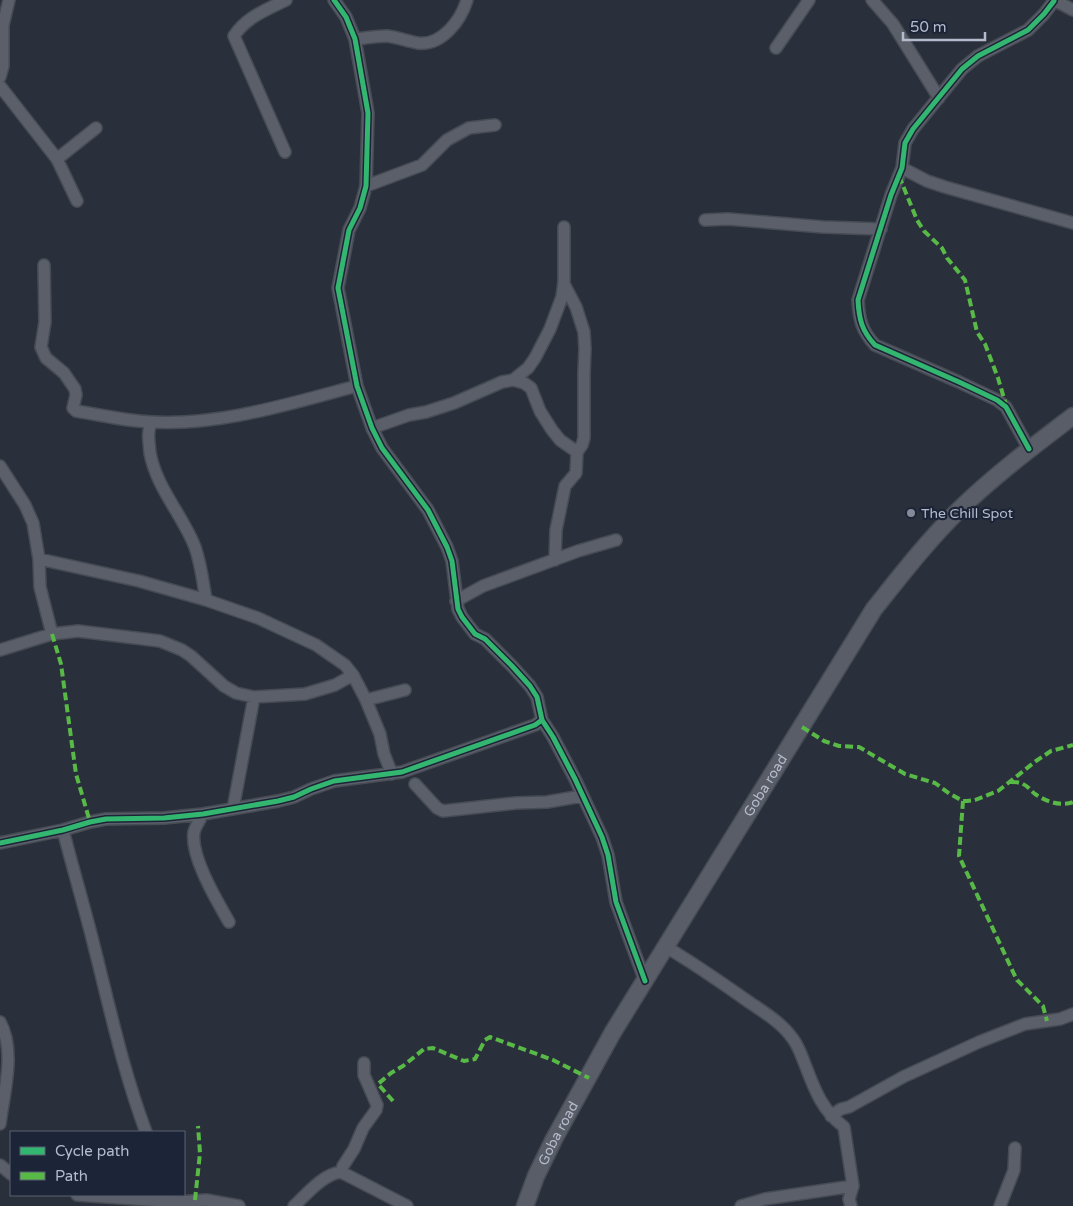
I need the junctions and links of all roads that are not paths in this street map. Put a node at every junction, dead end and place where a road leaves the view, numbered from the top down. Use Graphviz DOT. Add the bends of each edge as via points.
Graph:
graph roads {
  1 [pos="9,0"];
  2 [pos="286,0"];
  3 [pos="334,0"];
  4 [pos="467,0"];
  5 [pos="809,0"];
  6 [pos="872,0"];
  7 [pos="1054,0"];
  8 [pos="1073,10"];
  9 [pos="355,40"];
  10 [pos="776,48"];
  11 [pos="0,77"];
  12 [pos="0,86"];
  13 [pos="940,98"];
  14 [pos="495,125"];
  15 [pos="96,128"];
  16 [pos="285,152"];
  17 [pos="57,159"];
  18 [pos="902,168"];
  19 [pos="366,186"];
  20 [pos="77,201"];
  21 [pos="705,220"];
  22 [pos="1073,223"];
  23 [pos="564,227"];
  24 [pos="881,229"];
  25 [pos="44,265"];
  26 [pos="564,282"];
  27 [pos="513,380"];
  28 [pos="357,386"];
  29 [pos="1073,416"];
  30 [pos="151,422"];
  31 [pos="372,428"];
  32 [pos="1029,449"];
  33 [pos="577,452"];
  34 [pos="0,466"];
  35 [pos="616,540"];
  36 [pos="39,559"];
  37 [pos="555,560"];
  38 [pos="206,600"];
  39 [pos="456,601"];
  40 [pos="52,634"];
  41 [pos="0,650"];
  42 [pos="353,675"];
  43 [pos="404,690"];
  44 [pos="254,697"];
  45 [pos="366,700"];
  46 [pos="542,720"];
  47 [pos="392,774"];
  48 [pos="415,784"];
  49 [pos="582,796"];
  50 [pos="233,809"];
  51 [pos="203,814"];
  52 [pos="63,830"];
  53 [pos="0,843"];
  54 [pos="229,922"];
  55 [pos="666,947"];
  56 [pos="645,981"];
  57 [pos="1073,1014"];
  58 [pos="0,1022"];
  59 [pos="364,1063"];
  60 [pos="830,1116"];
  61 [pos="0,1124"];
  62 [pos="146,1131"];
  63 [pos="1015,1148"];
  64 [pos="0,1165"];
  65 [pos="341,1172"];
  66 [pos="10,1173"];
  67 [pos="853,1186"];
  68 [pos="94,1196"];
  69 [pos="176,1201"];
  70 [pos="239,1206"];
  71 [pos="294,1206"];
  72 [pos="407,1206"];
  73 [pos="525,1206"];
  74 [pos="741,1206"];
  75 [pos="851,1206"];
  76 [pos="1000,1206"];
  1 -- 11 [label="street" via="3,25"];
  2 -- 16 [label="street" via="256,15 234,36"];
  3 -- 9 [label="street" via="346,17"];
  4 -- 9 [label="street" via="457,21 440,39 420,44 388,36"];
  5 -- 10 [label="street"];
  6 -- 13 [label="street" via="893,24"];
  7 -- 8 [label="street"];
  7 -- 13 [label="street" via="1028,30 978,56 962,69"];
  9 -- 19 [label="street" via="368,113"];
  12 -- 17 [label="street"];
  13 -- 18 [label="street" via="905,143"];
  14 -- 19 [label="street" via="469,128 447,140 422,165"];
  15 -- 17 [label="street"];
  17 -- 20 [label="street"];
  18 -- 22 [label="street" via="945,187"];
  18 -- 24 [label="street"];
  19 -- 28 [label="street" via="349,230 338,288"];
  21 -- 24 [label="street" via="728,218"];
  23 -- 26 [label="street"];
  24 -- 32 [label="street" via="858,300 865,334 875,345 997,400 1006,407"];
  25 -- 30 [label="street" via="46,322 41,347 46,358 64,373 75,389 74,410"];
  26 -- 27 [label="street" via="559,306 535,358"];
  26 -- 33 [label="street" via="581,320 585,349 584,438"];
  27 -- 31 [label="street" via="454,403"];
  27 -- 33 [label="street" via="531,388 552,430"];
  28 -- 30 [label="street" via="217,418"];
  28 -- 31 [label="street"];
  29 -- 32 [label="main road, Goba road"];
  30 -- 38 [label="street" via="148,431 152,462 165,494 195,547"];
  31 -- 39 [label="street" via="382,448 428,510 447,547 452,561"];
  32 -- 55 [label="main road, Goba road" via="962,508 918,554 874,609"];
  33 -- 37 [label="street" via="576,473 565,486 556,530"];
  34 -- 36 [label="street" via="30,514"];
  35 -- 37 [label="street"];
  36 -- 38 [label="street"];
  36 -- 40 [label="street" via="40,587"];
  37 -- 39 [label="street" via="483,586"];
  38 -- 42 [label="street" via="258,618 316,645 345,665"];
  39 -- 46 [label="street" via="475,634 485,640 530,686 537,697"];
  40 -- 41 [label="street"];
  40 -- 44 [label="street" via="78,631 168,644 191,656 224,686"];
  42 -- 44 [label="street" via="305,694"];
  42 -- 45 [label="street"];
  43 -- 45 [label="street"];
  44 -- 50 [label="street"];
  45 -- 47 [label="street"];
  46 -- 47 [label="street" via="508,735"];
  46 -- 49 [label="street"];
  47 -- 50 [label="street" via="334,781 294,796"];
  48 -- 49 [label="street" via="443,811"];
  49 -- 56 [label="street" via="608,855 616,902"];
  50 -- 51 [label="street"];
  51 -- 52 [label="street" via="106,820"];
  51 -- 54 [label="street" via="195,830 195,847 211,891"];
  52 -- 53 [label="street"];
  52 -- 62 [label="street" via="108,1005"];
  55 -- 56 [label="main road, Goba road"];
  55 -- 60 [label="street" via="718,979 784,1027 795,1040 814,1088"];
  56 -- 73 [label="main road, Goba road" via="554,1139"];
  57 -- 60 [label="street" via="1025,1024 979,1042"];
  58 -- 61 [label="street" via="6,1034 9,1054"];
  59 -- 65 [label="street" via="365,1079 376,1099 376,1110"];
  60 -- 67 [label="street" via="844,1127"];
  63 -- 76 [label="street" via="1014,1170"];
  64 -- 66 [label="street"];
  65 -- 71 [label="street" via="324,1180"];
  65 -- 72 [label="street"];
  67 -- 74 [label="street" via="765,1199"];
  67 -- 75 [label="street"];
  68 -- 69 [label="street"];
  69 -- 70 [label="street" via="206,1200"];
}
